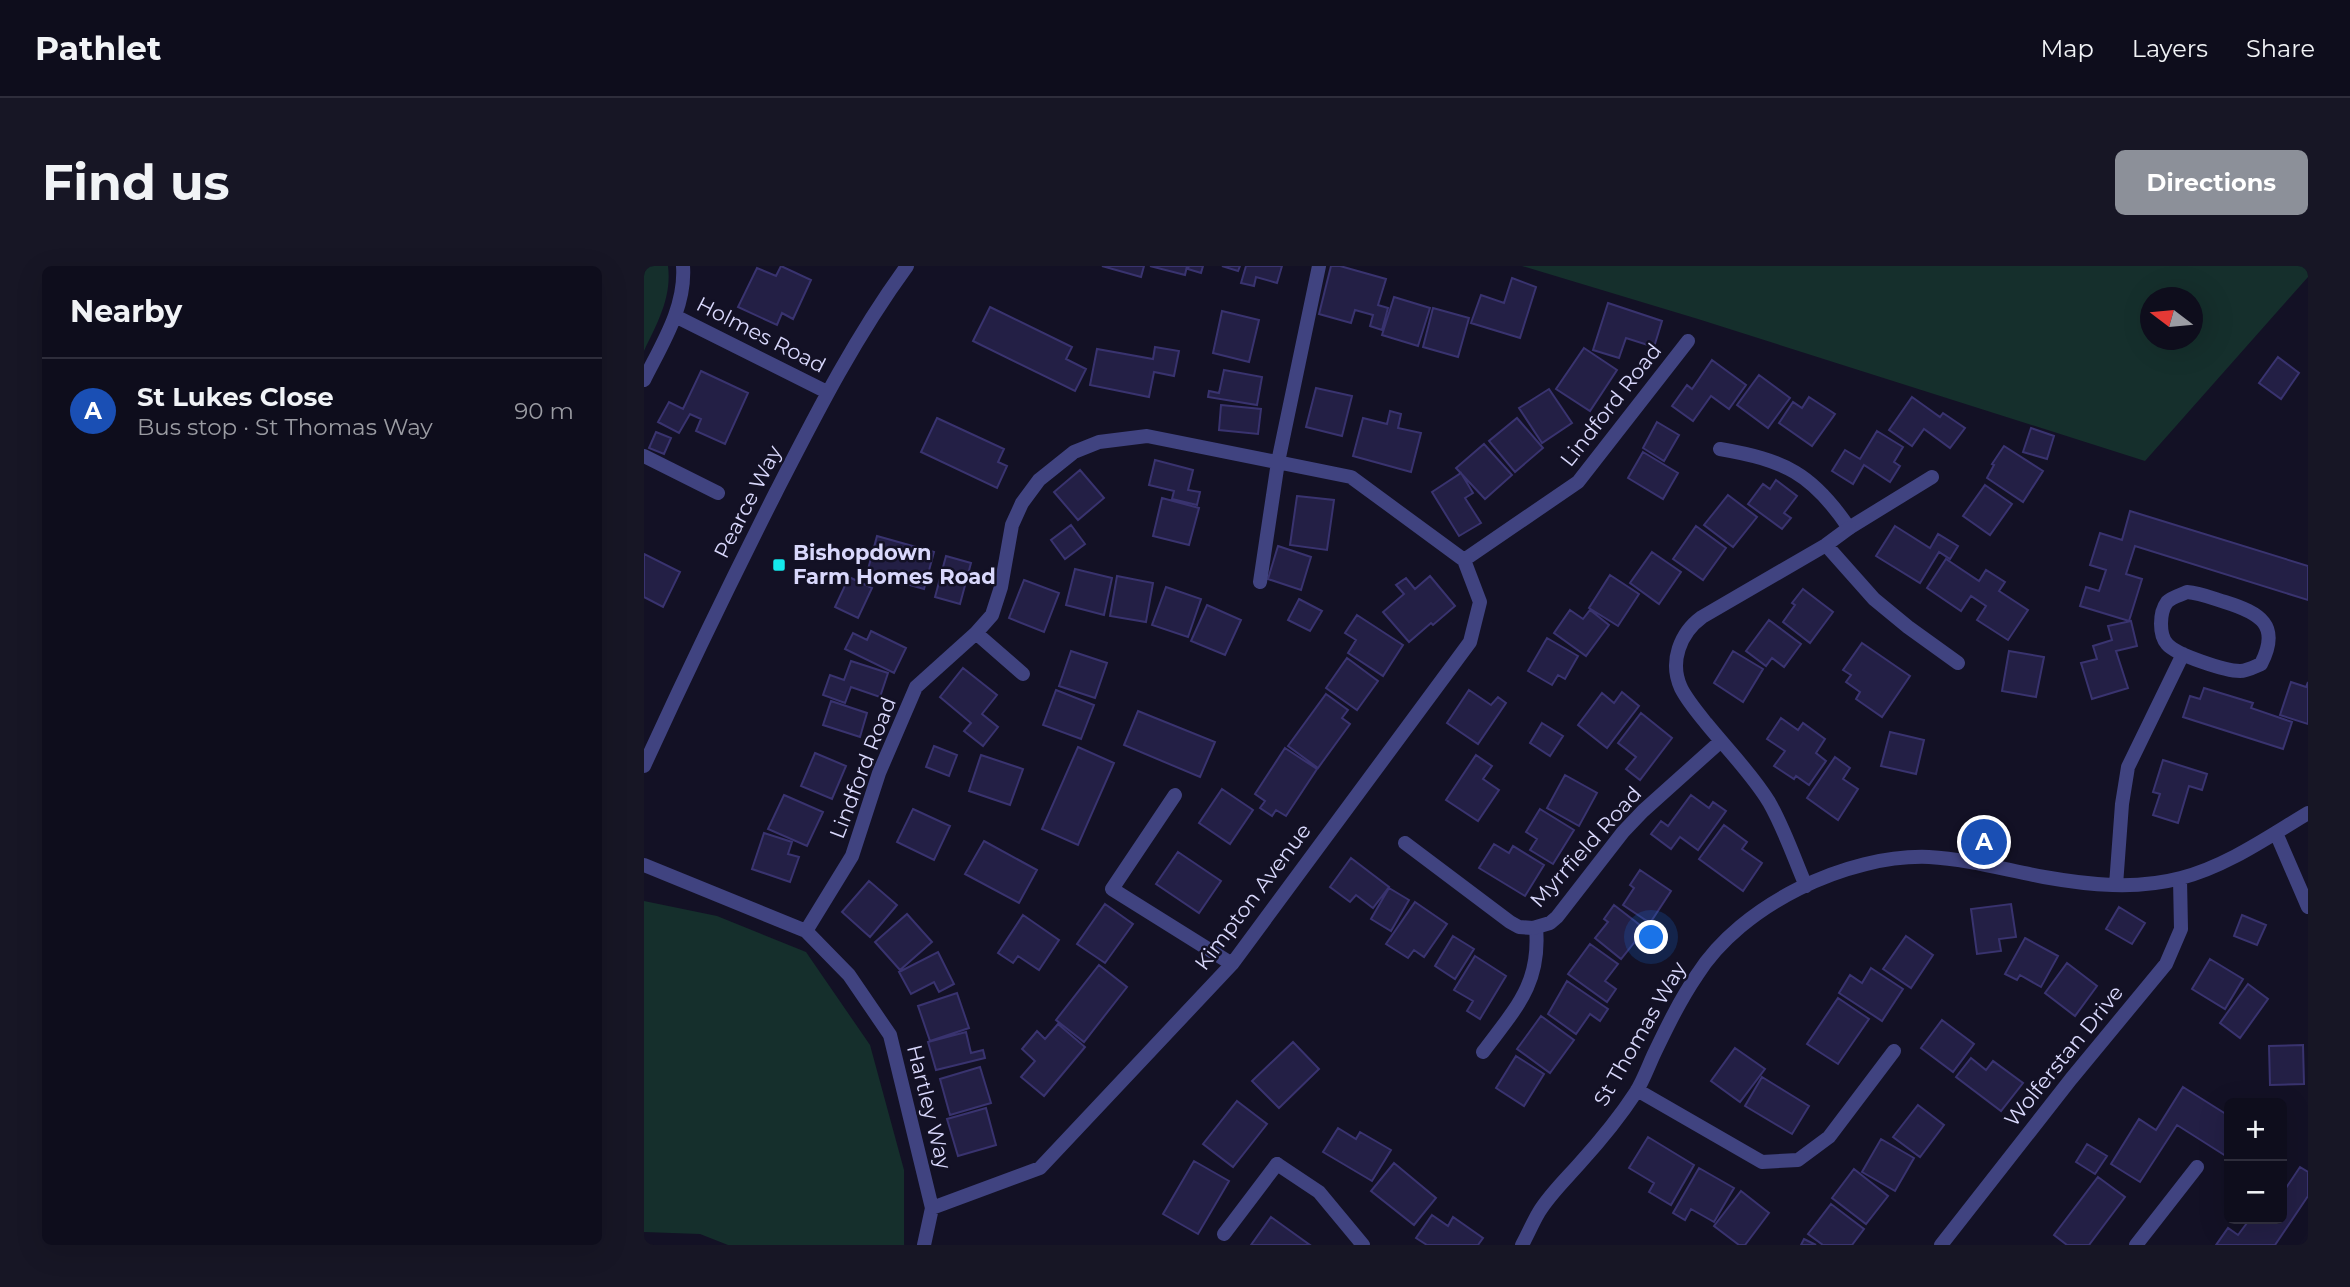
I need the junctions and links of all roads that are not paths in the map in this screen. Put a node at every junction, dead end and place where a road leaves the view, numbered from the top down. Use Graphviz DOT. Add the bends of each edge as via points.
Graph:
graph roads {
  1 [pos="683,266"];
  2 [pos="907,266"];
  3 [pos="1319,266"];
  4 [pos="676,316"];
  5 [pos="1688,341"];
  6 [pos="644,380"];
  7 [pos="827,392"];
  8 [pos="1720,449"];
  9 [pos="644,456"];
  10 [pos="1278,461"];
  11 [pos="1932,477"];
  12 [pos="718,493"];
  13 [pos="1849,528"];
  14 [pos="1826,545"];
  15 [pos="1464,560"];
  16 [pos="1260,582"];
  17 [pos="976,633"];
  18 [pos="2183,654"];
  19 [pos="1958,663"];
  20 [pos="1023,674"];
  21 [pos="1721,741"];
  22 [pos="644,766"];
  23 [pos="1175,795"];
  24 [pos="2308,813"];
  25 [pos="2276,833"];
  26 [pos="1405,843"];
  27 [pos="644,865"];
  28 [pos="2180,879"];
  29 [pos="2116,885"];
  30 [pos="1805,886"];
  31 [pos="2308,907"];
  32 [pos="1536,928"];
  33 [pos="807,931"];
  34 [pos="1233,964"];
  35 [pos="1894,1051"];
  36 [pos="1483,1052"];
  37 [pos="1637,1090"];
  38 [pos="2197,1167"];
  39 [pos="932,1208"];
  40 [pos="1224,1234"];
  41 [pos="924,1245"];
  42 [pos="1363,1245"];
  43 [pos="1522,1245"];
  44 [pos="1941,1245"];
  45 [pos="2136,1245"];
  1 -- 4 [label="street, Holmes Road"];
  2 -- 7 [label="street, Pearce Way"];
  3 -- 10 [label="street"];
  4 -- 6 [label="street, Holmes Road"];
  4 -- 7 [label="street, Holmes Road"];
  5 -- 15 [label="street, Lindford Road" via="1578,482"];
  7 -- 22 [label="street, Pearce Way"];
  8 -- 13 [label="street" via="1768,458 1806,477"];
  9 -- 12 [label="street"];
  10 -- 15 [label="street, Lindford Road" via="1351,477"];
  10 -- 16 [label="street"];
  10 -- 17 [label="street, Lindford Road" via="1147,436 1099,442 1074,452 1039,480 1022,503 1012,525 992,615"];
  11 -- 13 [label="street"];
  13 -- 14 [label="street"];
  14 -- 19 [label="street" via="1874,599"];
  14 -- 21 [label="street" via="1702,617 1684,634 1677,657 1681,688"];
  15 -- 34 [label="street, Kimpton Avenue" via="1479,602 1470,642"];
  17 -- 20 [label="street"];
  17 -- 33 [label="street, Lindford Road" via="916,687 879,774 852,856"];
  18 -- 18 [label="street" via="2229,669 2250,669 2261,664 2267,653 2268,629 2244,608 2187,592 2168,602 2161,628 2169,647"];
  18 -- 29 [label="street" via="2127,767"];
  21 -- 30 [label="street" via="1770,803"];
  21 -- 32 [label="street, Myrrfield Road" via="1636,818 1557,917"];
  23 -- 34 [label="street" via="1112,890"];
  24 -- 25 [label="street, St Thomas Way"];
  25 -- 28 [label="street, St Thomas Way"];
  25 -- 31 [label="street"];
  26 -- 32 [label="street, Myrrfield Road" via="1510,922"];
  27 -- 33 [label="street, Hartley Way"];
  28 -- 29 [label="street, St Thomas Way"];
  28 -- 44 [label="street, Wolferstan Drive" via="2181,929 2166,964"];
  29 -- 30 [label="street, St Thomas Way" via="1930,857 1882,860"];
  30 -- 37 [label="street, St Thomas Way" via="1753,917 1713,952 1682,1000"];
  32 -- 36 [label="street" via="1532,981"];
  33 -- 39 [label="street, Hartley Way" via="849,975 890,1035"];
  34 -- 39 [label="street, Kimpton Avenue" via="1040,1168"];
  35 -- 37 [label="street" via="1829,1137 1798,1160 1762,1162"];
  37 -- 43 [label="street, St Thomas Way" via="1539,1211"];
  38 -- 45 [label="street"];
  39 -- 41 [label="street, Hartley Way"];
  40 -- 42 [label="street" via="1277,1164 1319,1192"];
}
